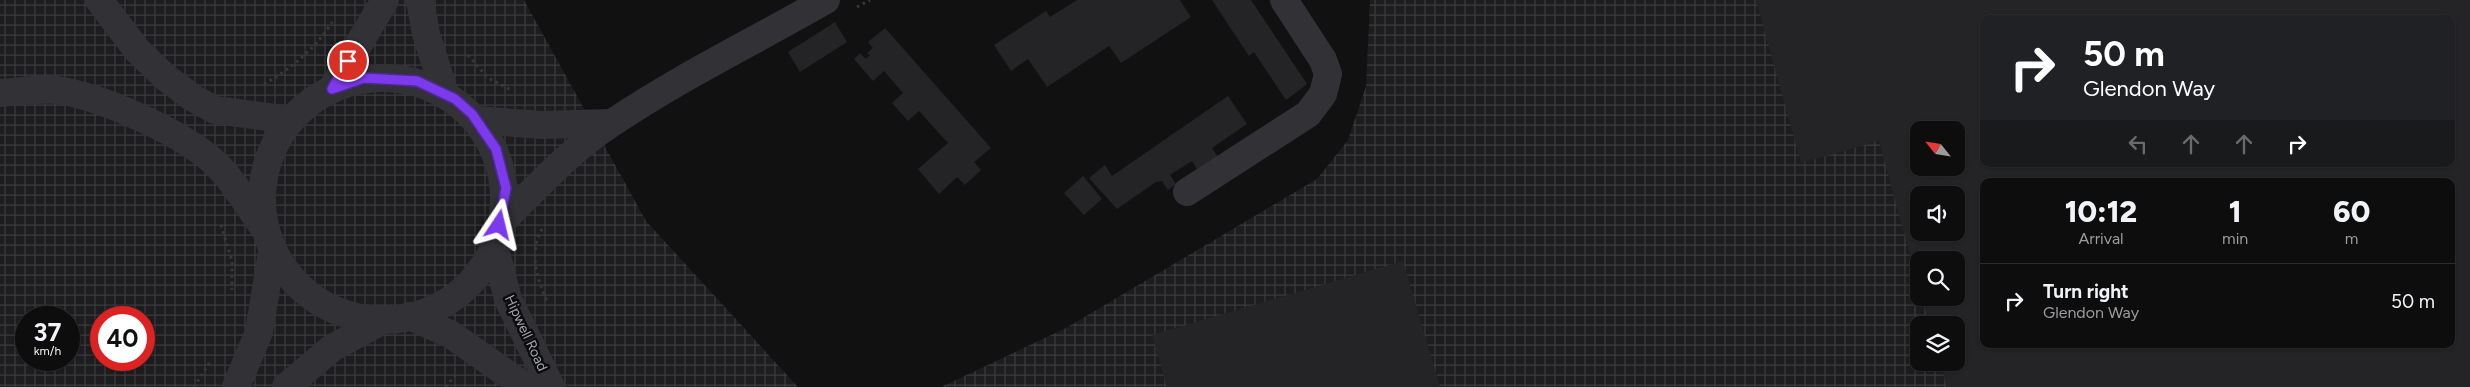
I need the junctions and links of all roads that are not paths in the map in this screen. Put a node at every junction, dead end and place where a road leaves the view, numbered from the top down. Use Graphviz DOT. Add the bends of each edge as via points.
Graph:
graph roads {
  1 [pos="99,0"];
  2 [pos="385,0"];
  3 [pos="420,0"];
  4 [pos="826,0"];
  5 [pos="1284,0"];
  6 [pos="332,89"];
  7 [pos="0,93"];
  8 [pos="445,94"];
  9 [pos="290,120"];
  10 [pos="476,120"];
  11 [pos="610,123"];
  12 [pos="1187,192"];
  13 [pos="497,237"];
  14 [pos="268,240"];
  15 [pos="409,316"];
  16 [pos="380,322"];
  17 [pos="236,387"];
  18 [pos="286,387"];
  19 [pos="526,387"];
  20 [pos="552,387"];
  1 -- 9 [label="street" via="137,50 193,98 215,110"];
  2 -- 6 [label="street"];
  3 -- 8 [label="street" via="426,34"];
  4 -- 11 [label="street"];
  5 -- 12 [label="street" via="1323,60 1328,74 1323,94 1308,114"];
  6 -- 8 [label="street" via="364,78 417,81"];
  6 -- 9 [label="street"];
  7 -- 14 [label="street" via="56,90 104,101 150,123 188,144 218,166"];
  8 -- 10 [label="street" via="455,99"];
  9 -- 14 [label="street" via="274,143 262,185"];
  10 -- 11 [label="street" via="542,125"];
  10 -- 13 [label="street" via="496,149 506,188"];
  11 -- 13 [label="street" via="555,168"];
  13 -- 15 [label="street" via="465,290 429,313"];
  13 -- 20 [label="street, Hipwell Road" via="508,299"];
  14 -- 16 [label="street" via="294,283 328,308"];
  14 -- 17 [label="street" via="258,332"];
  15 -- 16 [label="street"];
  15 -- 19 [label="street, Hipwell Road" via="450,334"];
  16 -- 18 [label="street" via="332,348"];
}
